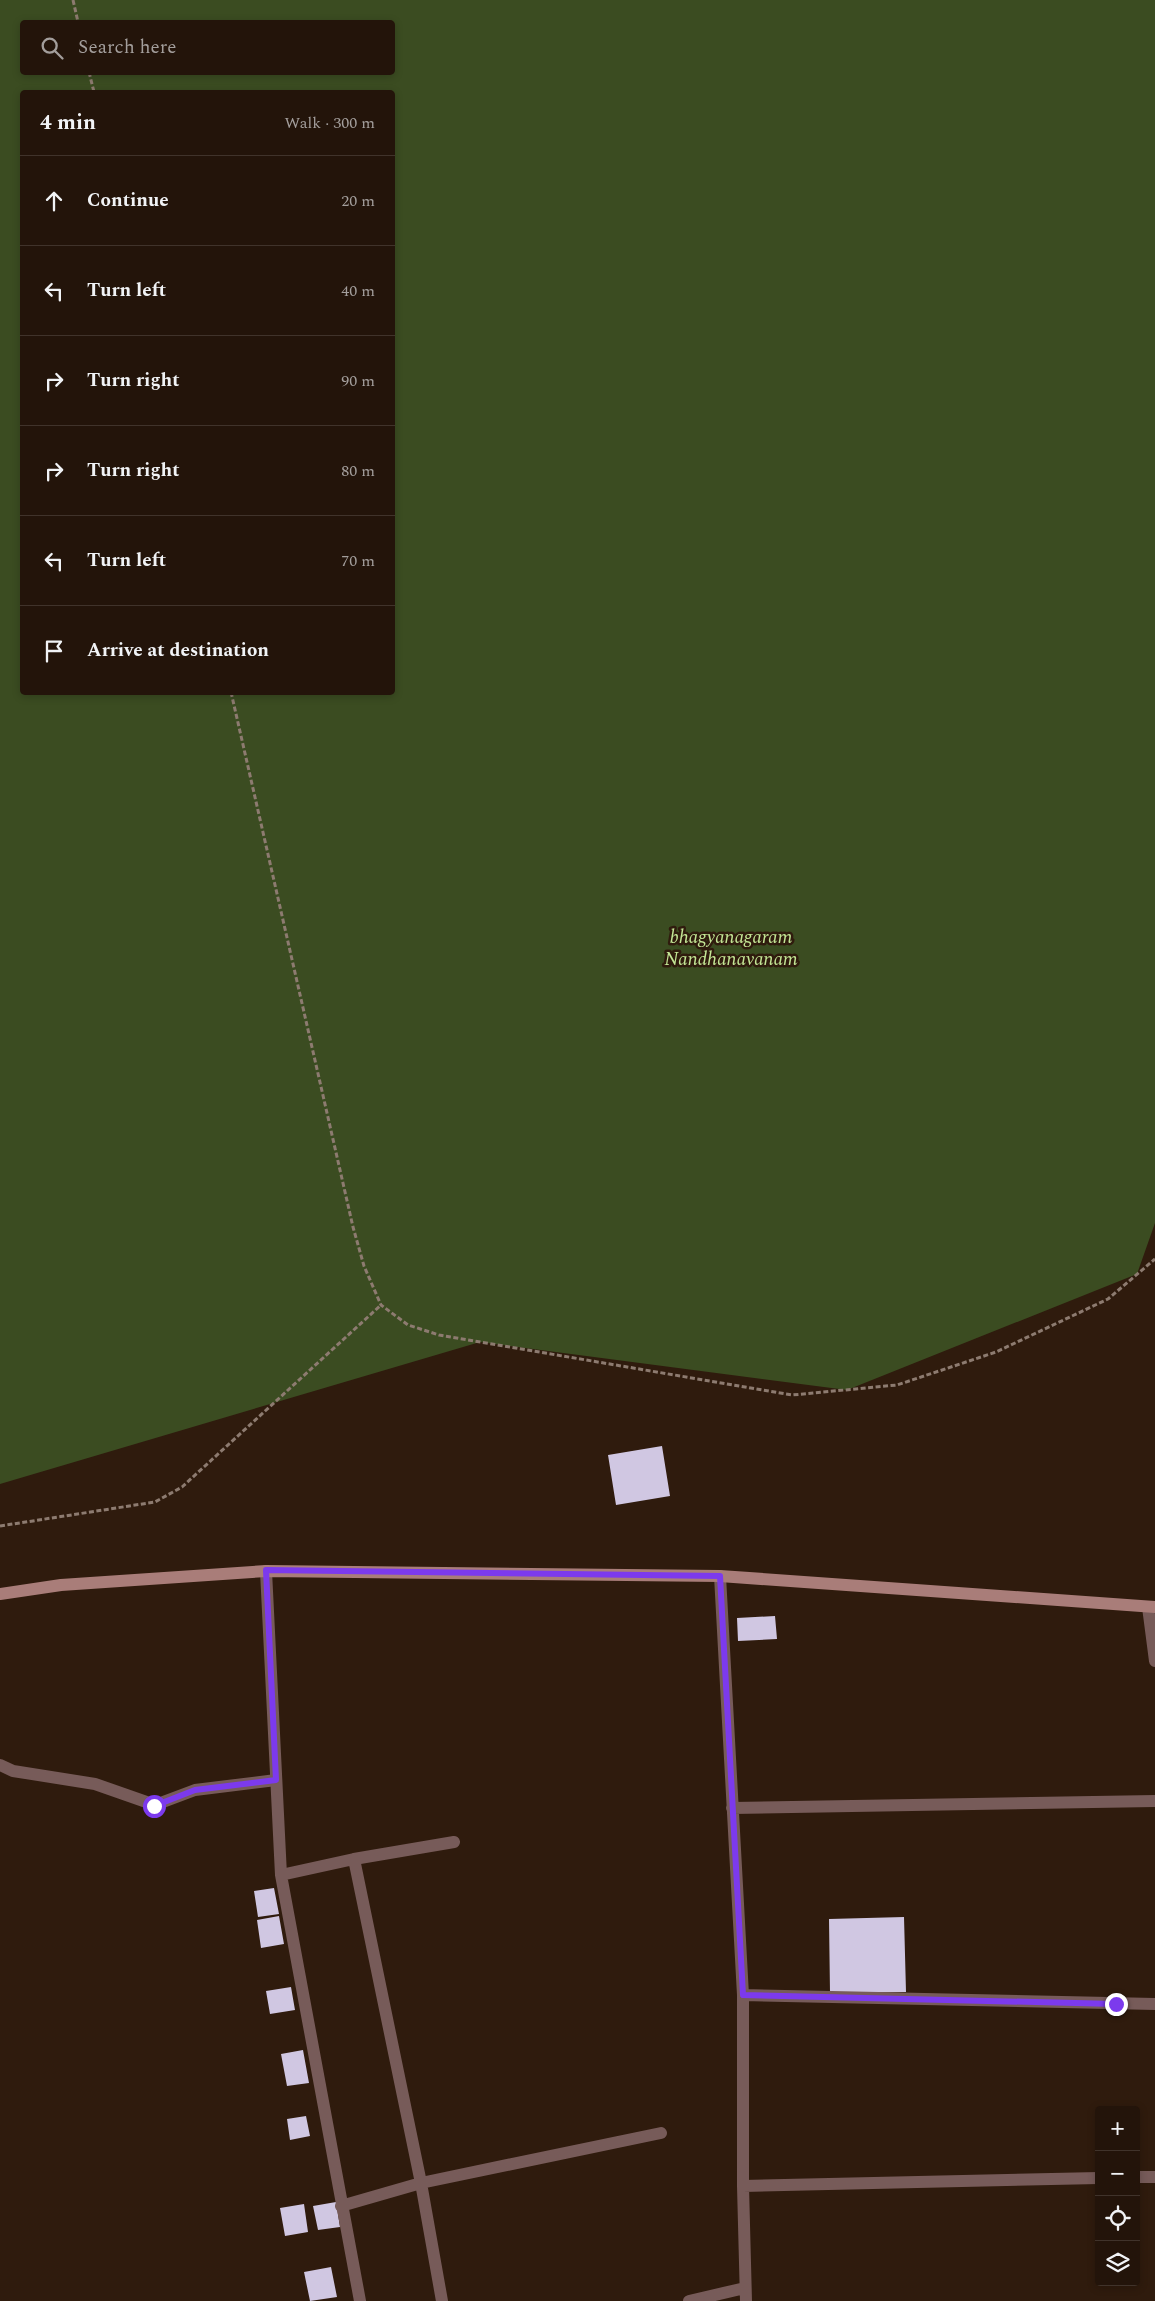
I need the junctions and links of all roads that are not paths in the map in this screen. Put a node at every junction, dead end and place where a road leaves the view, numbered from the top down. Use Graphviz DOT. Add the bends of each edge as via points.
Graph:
graph roads {
  1 [pos="266,1570"];
  2 [pos="720,1576"];
  3 [pos="0,1594"];
  4 [pos="1152,1606"];
  5 [pos="1155,1661"];
  6 [pos="0,1765"];
  7 [pos="276,1780"];
  8 [pos="1155,1801"];
  9 [pos="732,1808"];
  10 [pos="454,1842"];
  11 [pos="354,1859"];
  12 [pos="281,1875"];
  13 [pos="743,1995"];
  14 [pos="1155,2004"];
  15 [pos="661,2133"];
  16 [pos="1140,2177"];
  17 [pos="1155,2177"];
  18 [pos="1095,2178"];
  19 [pos="421,2183"];
  20 [pos="743,2186"];
  21 [pos="341,2206"];
  22 [pos="745,2295"];
  23 [pos="360,2301"];
  24 [pos="442,2301"];
  25 [pos="689,2301"];
  1 -- 2 [label="street"];
  1 -- 3 [label="street" via="61,1585"];
  1 -- 7 [label="street"];
  2 -- 4 [label="street"];
  2 -- 9 [label="street"];
  4 -- 5 [label="street"];
  6 -- 7 [label="street" via="14,1772 95,1784 154,1806 195,1790"];
  7 -- 12 [label="street"];
  8 -- 9 [label="street"];
  9 -- 13 [label="street"];
  10 -- 11 [label="street"];
  11 -- 12 [label="street"];
  11 -- 19 [label="street"];
  12 -- 21 [label="street"];
  13 -- 14 [label="street"];
  13 -- 20 [label="street"];
  15 -- 19 [label="street"];
  16 -- 17 [label="street"];
  18 -- 20 [label="street"];
  19 -- 21 [label="street"];
  19 -- 24 [label="street"];
  20 -- 22 [label="street"];
  21 -- 23 [label="street"];
  22 -- 25 [label="street"];
}
